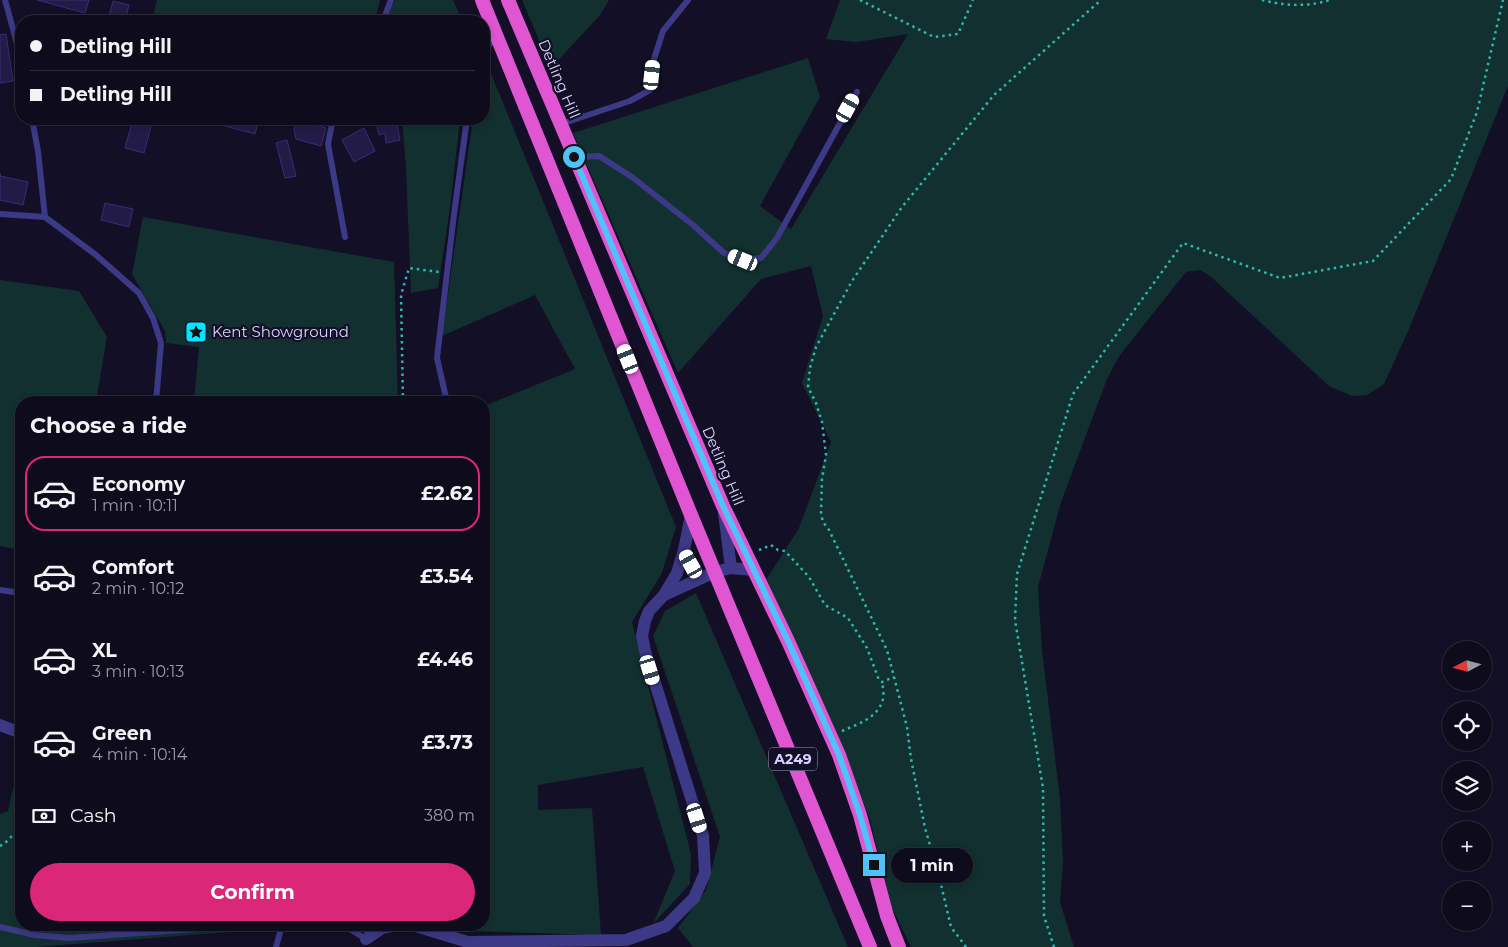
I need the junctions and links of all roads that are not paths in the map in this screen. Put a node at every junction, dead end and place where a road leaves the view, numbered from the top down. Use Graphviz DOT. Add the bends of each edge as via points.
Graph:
graph roads {
  1 [pos="5,0"];
  2 [pos="391,0"];
  3 [pos="482,0"];
  4 [pos="508,0"];
  5 [pos="688,0"];
  6 [pos="385,15"];
  7 [pos="488,15"];
  8 [pos="490,22"];
  9 [pos="15,36"];
  10 [pos="496,38"];
  11 [pos="490,44"];
  12 [pos="857,92"];
  13 [pos="33,125"];
  14 [pos="332,125"];
  15 [pos="467,125"];
  16 [pos="560,125"];
  17 [pos="574,157"];
  18 [pos="0,214"];
  19 [pos="45,217"];
  20 [pos="345,237"];
  21 [pos="157,396"];
  22 [pos="446,396"];
  23 [pos="723,506"];
  24 [pos="691,515"];
  25 [pos="684,550"];
  26 [pos="731,568"];
  27 [pos="753,570"];
  28 [pos="715,572"];
  29 [pos="700,578"];
  30 [pos="0,590"];
  31 [pos="15,592"];
  32 [pos="664,594"];
  33 [pos="0,725"];
  34 [pos="15,731"];
  35 [pos="0,927"];
  36 [pos="15,931"];
  37 [pos="17,931"];
  38 [pos="161,931"];
  39 [pos="280,931"];
  40 [pos="350,931"];
  41 [pos="378,931"];
  42 [pos="432,931"];
  43 [pos="364,943"];
  44 [pos="276,947"];
  45 [pos="870,947"];
  46 [pos="899,947"];
  1 -- 9 [label="lane"];
  2 -- 6 [label="lane"];
  3 -- 7 [label="highway, A249"];
  4 -- 16 [label="highway, Detling Hill / A249"];
  5 -- 16 [label="lane" via="663,31 654,59 650,90 630,101"];
  8 -- 10 [label="highway, A249"];
  10 -- 11 [label="lane"];
  10 -- 24 [label="highway, A249"];
  12 -- 17 [label="lane" via="777,238 761,258 743,260 724,253 632,177 598,156"];
  13 -- 19 [label="lane"];
  14 -- 20 [label="lane" via="328,144"];
  15 -- 22 [label="lane" via="437,358"];
  16 -- 17 [label="highway, Detling Hill / A249"];
  17 -- 23 [label="highway, Detling Hill / A249"];
  18 -- 19 [label="lane"];
  19 -- 21 [label="lane" via="140,293 161,343"];
  23 -- 26 [label="street"];
  23 -- 27 [label="highway, Detling Hill / A249"];
  24 -- 25 [label="street"];
  24 -- 28 [label="highway, A249"];
  25 -- 29 [label="street"];
  25 -- 32 [label="street" via="677,573"];
  26 -- 27 [label="street"];
  26 -- 28 [label="street"];
  27 -- 46 [label="highway, Detling Hill / A249" via="839,755"];
  28 -- 29 [label="street"];
  28 -- 45 [label="highway, A249"];
  29 -- 32 [label="street"];
  30 -- 31 [label="lane"];
  32 -- 42 [label="street" via="649,611 642,636 703,836 704,872 694,898 666,926 626,940 468,942"];
  33 -- 34 [label="street"];
  35 -- 36 [label="lane"];
  37 -- 38 [label="lane" via="69,938"];
  39 -- 44 [label="lane"];
  40 -- 43 [label="lane"];
  41 -- 43 [label="street"];
}
